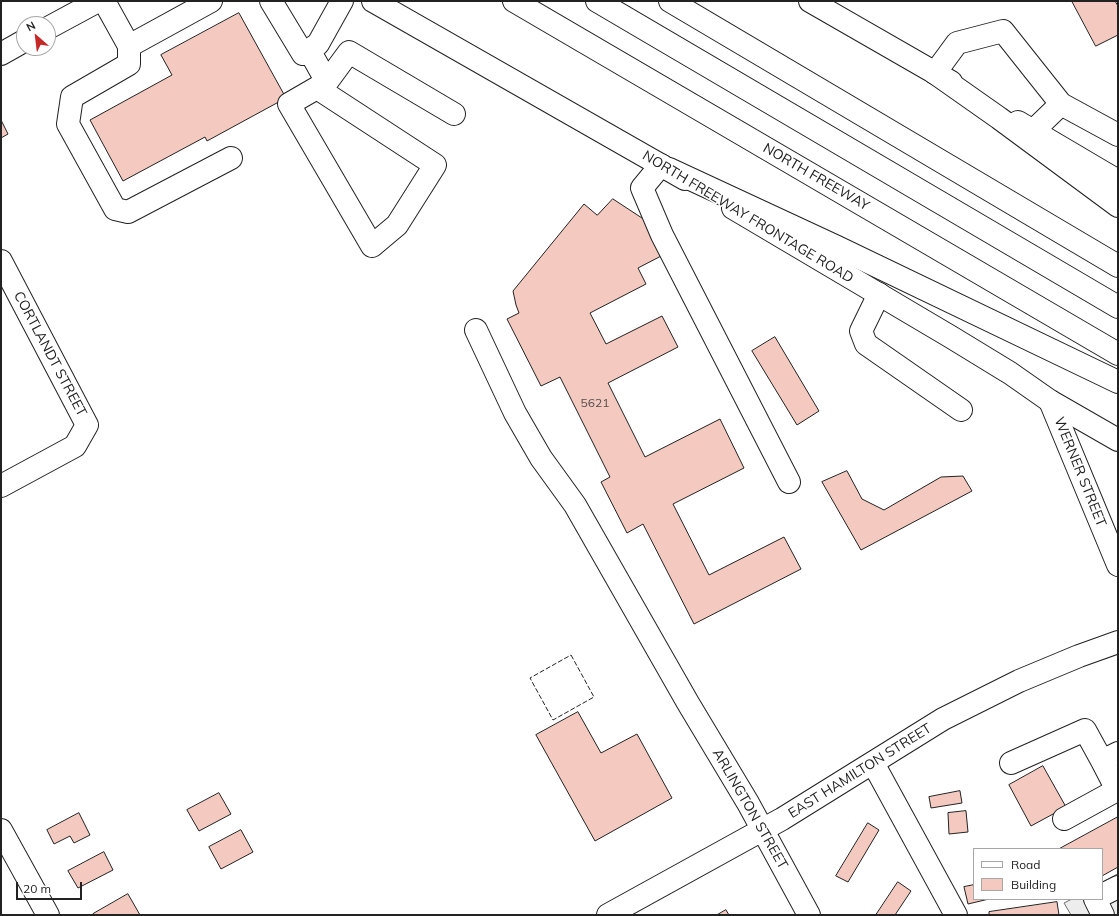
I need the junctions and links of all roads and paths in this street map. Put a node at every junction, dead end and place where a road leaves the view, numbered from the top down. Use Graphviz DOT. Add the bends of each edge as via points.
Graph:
graph roads {
  1 [pos="98,1"];
  2 [pos="104,1"];
  3 [pos="211,1"];
  4 [pos="271,1"];
  5 [pos="342,1"];
  6 [pos="373,1"];
  7 [pos="514,1"];
  8 [pos="597,1"];
  9 [pos="670,1"];
  10 [pos="810,1"];
  11 [pos="56,24"];
  12 [pos="16,46"];
  13 [pos="129,46"];
  14 [pos="309,50"];
  15 [pos="1,54"];
  16 [pos="935,73"];
  17 [pos="322,85"];
  18 [pos="1061,104"];
  19 [pos="454,114"];
  20 [pos="1033,131"];
  21 [pos="1118,135"];
  22 [pos="231,158"];
  23 [pos="665,167"];
  24 [pos="1118,181"];
  25 [pos="1118,206"];
  26 [pos="1,261"];
  27 [pos="1118,266"];
  28 [pos="879,294"];
  29 [pos="1118,307"];
  30 [pos="476,330"];
  31 [pos="1118,354"];
  32 [pos="1118,382"];
  33 [pos="1050,401"];
  34 [pos="962,410"];
  35 [pos="1118,440"];
  36 [pos="789,482"];
  37 [pos="1,486"];
  38 [pos="1118,565"];
  39 [pos="1118,642"];
  40 [pos="1110,757"];
  41 [pos="873,763"];
  42 [pos="1011,763"];
  43 [pos="1064,819"];
  44 [pos="1,830"];
  45 [pos="763,830"];
  46 [pos="1118,887"];
  47 [pos="1103,894"];
  48 [pos="1095,900"];
  49 [pos="48,915"];
  50 [pos="608,915"];
  51 [pos="809,915"];
  52 [pos="956,915"];
  53 [pos="1102,915"];
  1 -- 11 [label="main road"];
  2 -- 13 [label="main road"];
  3 -- 13 [label="main road"];
  4 -- 14 [label="main road" via="303,54"];
  5 -- 14 [label="main road" via="318,44"];
  6 -- 23 [label="main road, NORTH FREEWAY FRONTAGE ROAD"];
  7 -- 31 [label="main road, NORTH FREEWAY"];
  8 -- 29 [label="main road"];
  9 -- 27 [label="main road"];
  10 -- 16 [label="main road"];
  12 -- 15 [label="main road"];
  13 -- 22 [label="main road" via="129,64 72,96 68,124 115,209 128,212"];
  14 -- 17 [label="main road"];
  16 -- 18 [label="main road" via="957,43 1003,30"];
  16 -- 20 [label="main road"];
  16 -- 25 [label="main road"];
  17 -- 17 [label="main road" via="289,104 372,246 397,225 435,165"];
  17 -- 19 [label="main road" via="349,52"];
  18 -- 20 [label="main road"];
  18 -- 21 [label="main road"];
  20 -- 24 [label="main road"];
  23 -- 28 [label="main road, NORTH FREEWAY FRONTAGE ROAD"];
  23 -- 32 [label="main road"];
  23 -- 36 [label="main road" via="642,188 662,236"];
  26 -- 37 [label="main road, CORTLANDT STREET" via="87,425 75,446"];
  28 -- 33 [label="main road, NORTH FREEWAY FRONTAGE ROAD" via="1010,373"];
  28 -- 34 [label="main road" via="860,331 866,344"];
  30 -- 45 [label="main road, ARLINGTON STREET" via="515,413 541,458 575,504"];
  33 -- 35 [label="main road, NORTH FREEWAY FRONTAGE ROAD"];
  33 -- 38 [label="main road, WERNER STREET"];
  39 -- 41 [label="main road, EAST HAMILTON STREET" via="1019,680 943,719"];
  40 -- 42 [label="main road" via="1085,730"];
  40 -- 43 [label="main road" via="1117,790"];
  41 -- 45 [label="main road, EAST HAMILTON STREET"];
  41 -- 52 [label="main road"];
  44 -- 49 [label="main road"];
  45 -- 50 [label="main road, EAST HAMILTON STREET"];
  45 -- 51 [label="main road, ARLINGTON STREET"];
  46 -- 47 [label="main road"];
  48 -- 53 [label="main road"];
}
